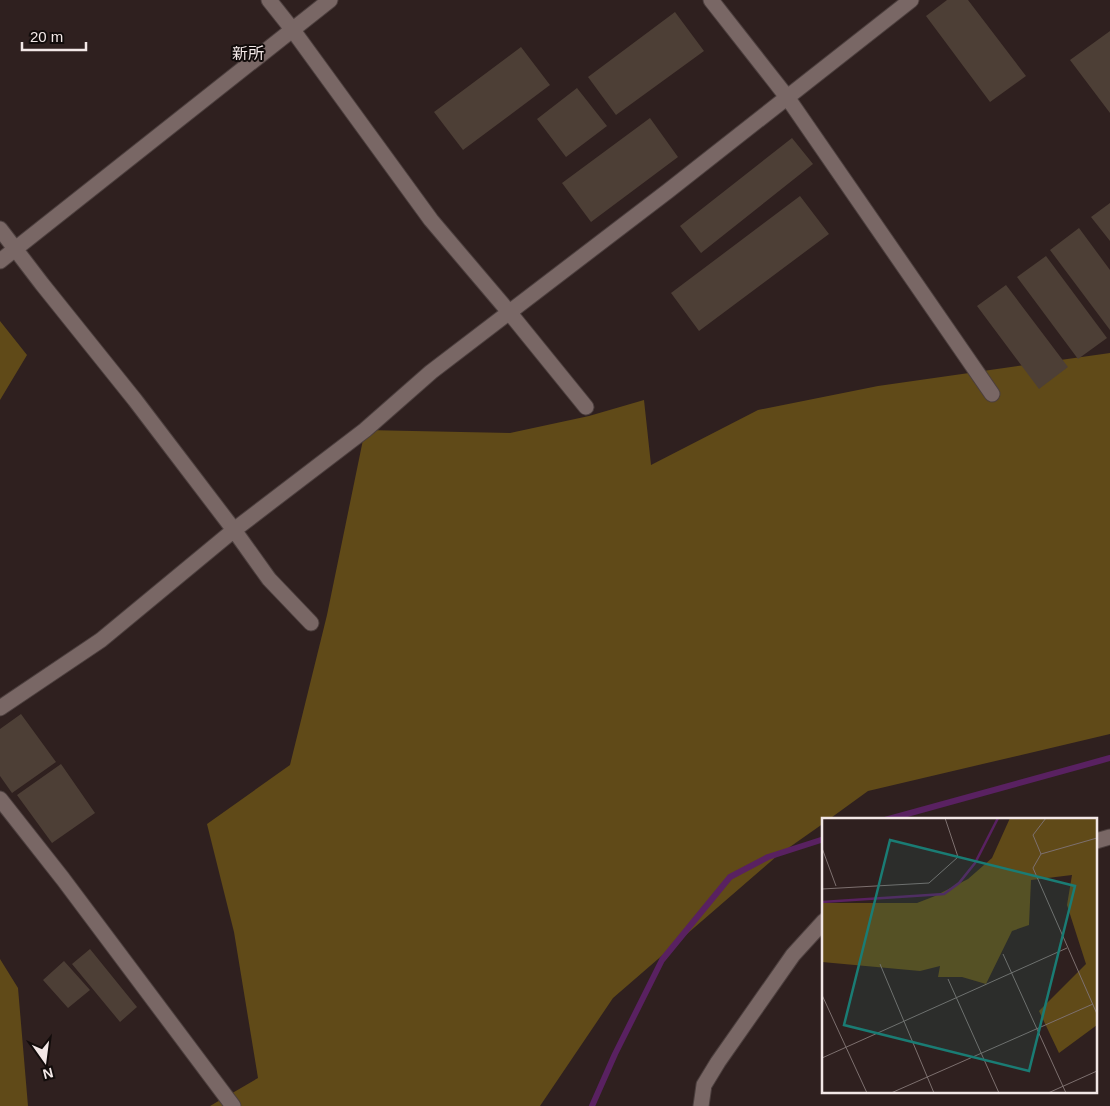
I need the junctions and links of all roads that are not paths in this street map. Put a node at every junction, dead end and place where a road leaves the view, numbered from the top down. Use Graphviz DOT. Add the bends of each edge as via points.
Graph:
graph roads {
  1 [pos="269,0"];
  2 [pos="330,0"];
  3 [pos="711,0"];
  4 [pos="911,0"];
  5 [pos="292,29"];
  6 [pos="787,97"];
  7 [pos="0,229"];
  8 [pos="15,248"];
  9 [pos="0,260"];
  10 [pos="509,312"];
  11 [pos="992,394"];
  12 [pos="586,407"];
  13 [pos="234,530"];
  14 [pos="311,623"];
  15 [pos="0,708"];
  16 [pos="0,800"];
  17 [pos="822,923"];
  18 [pos="234,1106"];
  19 [pos="701,1106"];
  1 -- 5 [label="street"];
  2 -- 5 [label="street"];
  3 -- 6 [label="street"];
  4 -- 6 [label="street"];
  5 -- 8 [label="street"];
  5 -- 10 [label="street" via="431,220"];
  6 -- 10 [label="street"];
  6 -- 11 [label="street"];
  7 -- 8 [label="street"];
  8 -- 9 [label="street"];
  8 -- 13 [label="street"];
  10 -- 12 [label="street"];
  10 -- 13 [label="street" via="431,372 365,430"];
  13 -- 14 [label="street" via="269,579"];
  13 -- 15 [label="street" via="101,640"];
  16 -- 18 [label="street"];
  17 -- 19 [label="street" via="793,955 718,1062 704,1086"];
}
